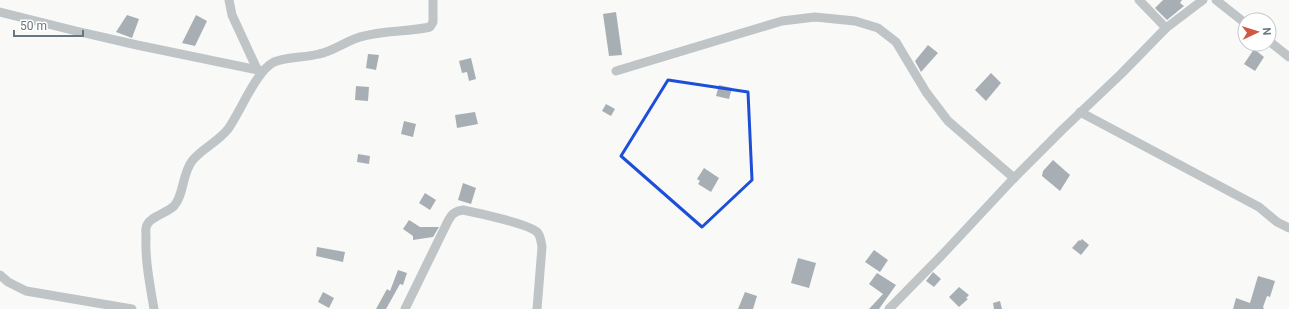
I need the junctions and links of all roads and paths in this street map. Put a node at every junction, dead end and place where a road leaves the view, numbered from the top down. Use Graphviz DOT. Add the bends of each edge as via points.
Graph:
graph roads {
  1 [pos="229,0"];
  2 [pos="433,0"];
  3 [pos="1139,0"];
  4 [pos="1203,0"];
  5 [pos="1216,0"];
  6 [pos="0,12"];
  7 [pos="1237,16"];
  8 [pos="1166,28"];
  9 [pos="1277,47"];
  10 [pos="1289,57"];
  11 [pos="260,70"];
  12 [pos="616,71"];
  13 [pos="1080,112"];
  14 [pos="1014,178"];
  15 [pos="1289,228"];
  16 [pos="0,275"];
  17 [pos="132,309"];
  18 [pos="154,309"];
  19 [pos="405,309"];
  20 [pos="537,309"];
  21 [pos="890,309"];
  1 -- 11 [label="street" via="232,15"];
  2 -- 11 [label="street" via="433,22 430,27 362,36 330,51 284,59"];
  3 -- 8 [label="street"];
  4 -- 8 [label="street"];
  5 -- 7 [label="street"];
  6 -- 11 [label="street" via="129,44"];
  8 -- 13 [label="street"];
  9 -- 10 [label="street"];
  11 -- 18 [label="street" via="229,127 222,136 192,160 175,205 147,224 146,261"];
  12 -- 14 [label="street" via="782,21 815,17 854,20 878,28 896,42 926,92 948,121"];
  13 -- 14 [label="street"];
  13 -- 15 [label="street" via="1259,207"];
  14 -- 21 [label="street"];
  16 -- 17 [label="street" via="26,291"];
  19 -- 20 [label="street" via="447,223 458,210 525,226 538,233 542,247"];
}
